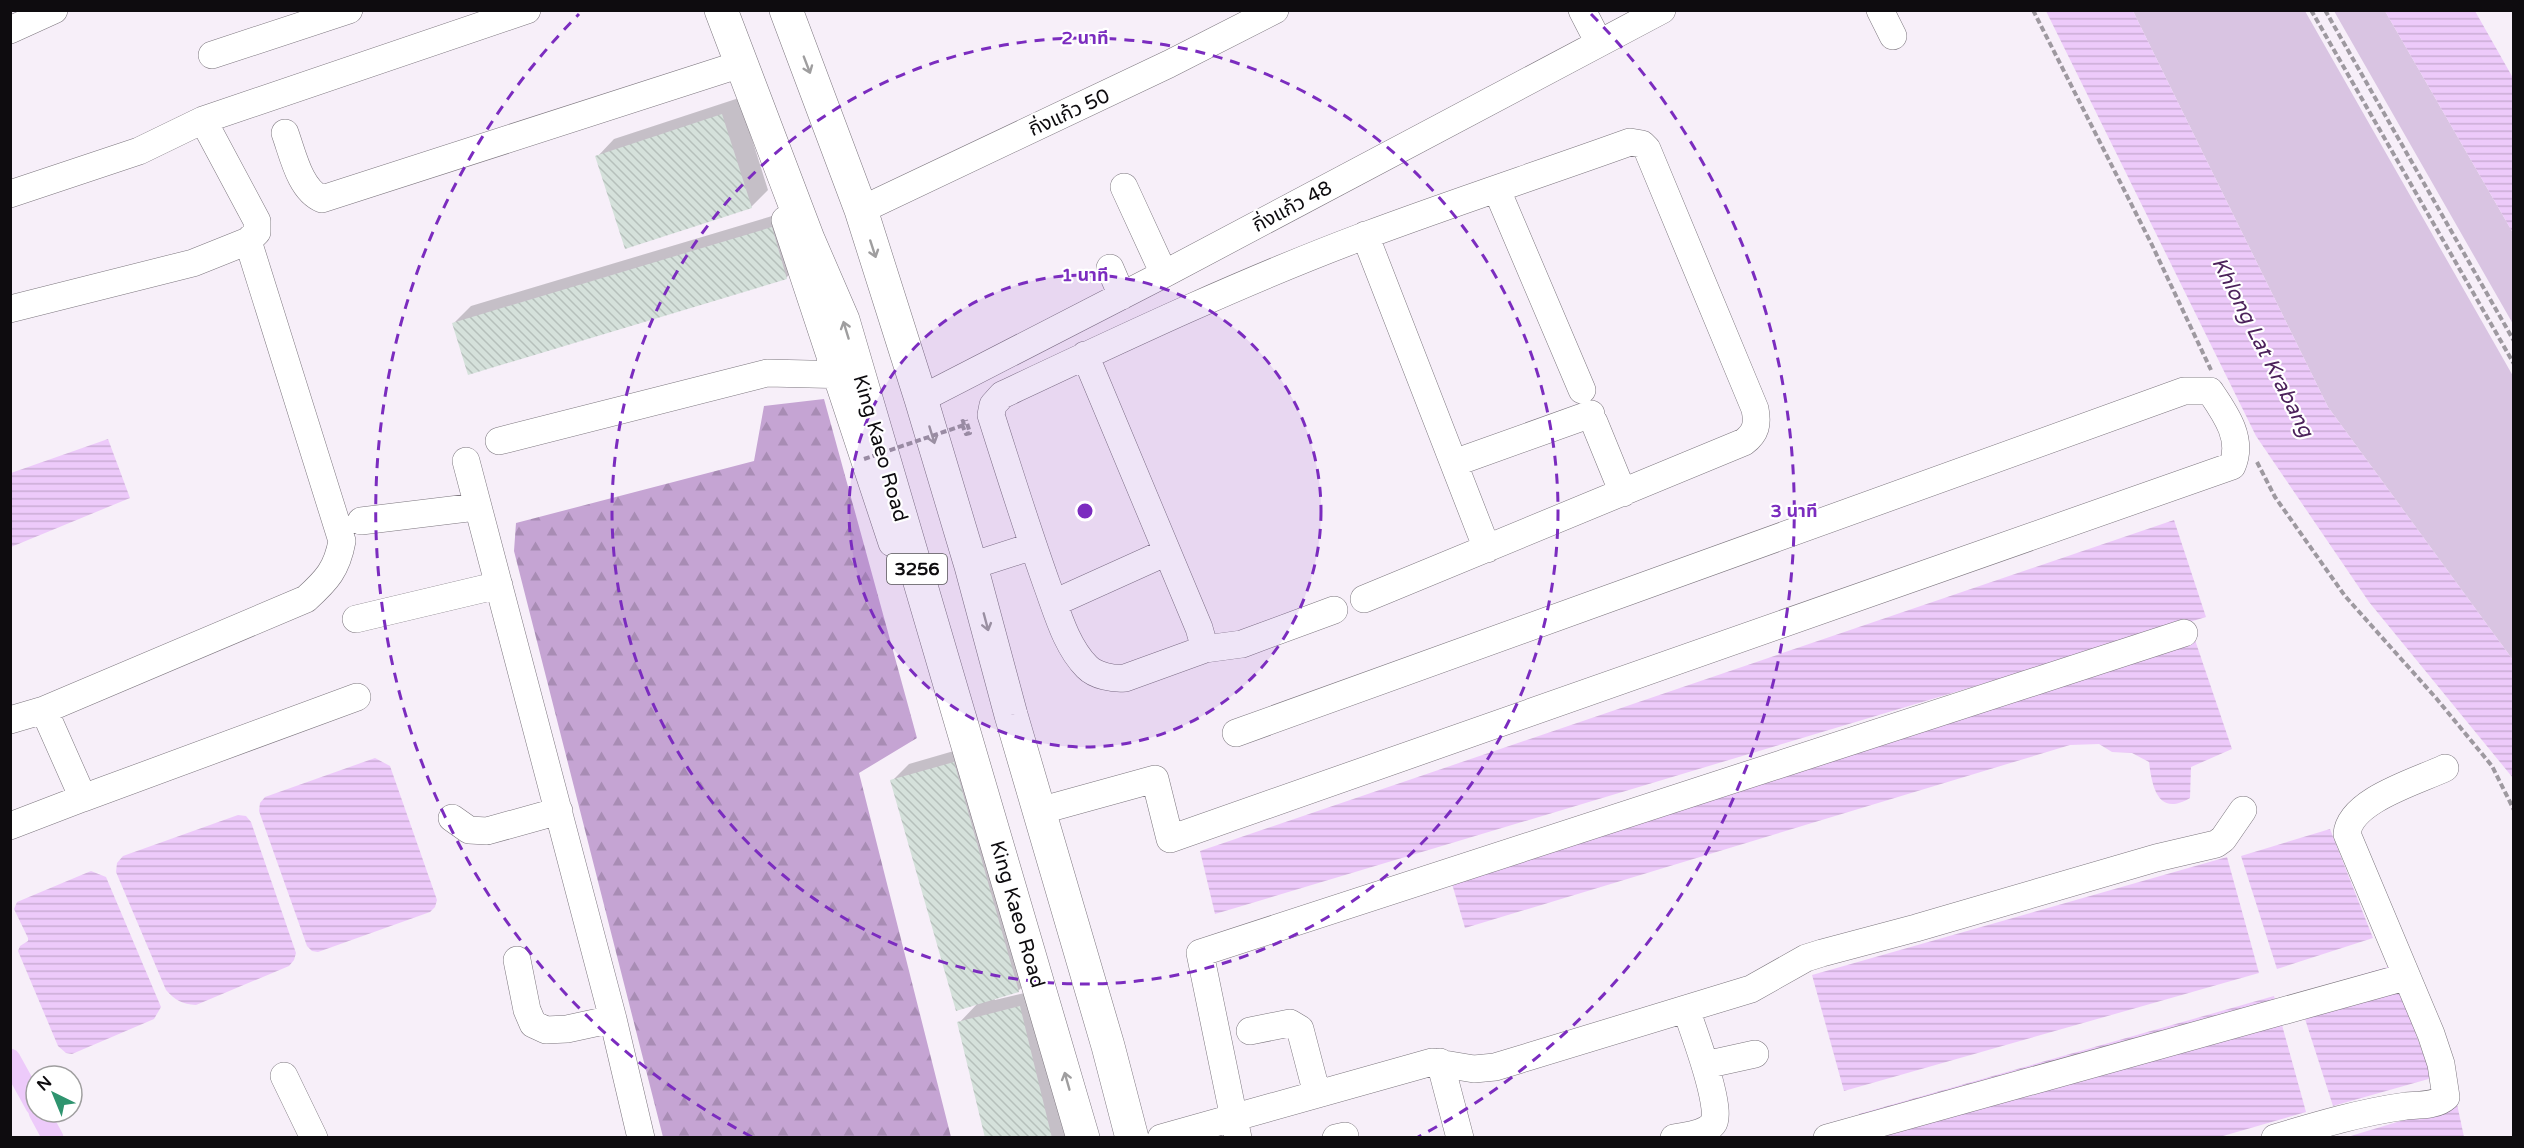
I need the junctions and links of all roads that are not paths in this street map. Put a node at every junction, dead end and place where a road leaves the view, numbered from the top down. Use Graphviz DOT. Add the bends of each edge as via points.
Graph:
graph roads {
  1 [pos="54,10"];
  2 [pos="349,10"];
  3 [pos="527,10"];
  4 [pos="716,10"];
  5 [pos="721,10"];
  6 [pos="786,10"];
  7 [pos="1275,10"];
  8 [pos="1582,10"];
  9 [pos="1662,10"];
  10 [pos="1880,10"];
  11 [pos="10,30"];
  12 [pos="1893,36"];
  13 [pos="1599,43"];
  14 [pos="212,55"];
  15 [pos="738,65"];
  16 [pos="203,120"];
  17 [pos="285,133"];
  18 [pos="1124,187"];
  19 [pos="1497,190"];
  20 [pos="10,194"];
  21 [pos="861,210"];
  22 [pos="1365,235"];
  23 [pos="248,241"];
  24 [pos="1110,268"];
  25 [pos="1164,274"];
  26 [pos="1122,296"];
  27 [pos="10,309"];
  28 [pos="1085,355"];
  29 [pos="848,375"];
  30 [pos="921,399"];
  31 [pos="1589,409"];
  32 [pos="499,441"];
  33 [pos="466,461"];
  34 [pos="1454,463"];
  35 [pos="1623,493"];
  36 [pos="476,507"];
  37 [pos="360,521"];
  38 [pos="1033,546"];
  39 [pos="1487,549"];
  40 [pos="1167,552"];
  41 [pos="971,566"];
  42 [pos="499,585"];
  43 [pos="1364,599"];
  44 [pos="1054,603"];
  45 [pos="1334,610"];
  46 [pos="356,619"];
  47 [pos="2184,633"];
  48 [pos="1205,649"];
  49 [pos="357,697"];
  50 [pos="44,710"];
  51 [pos="10,720"];
  52 [pos="1236,733"];
  53 [pos="2445,768"];
  54 [pos="83,798"];
  55 [pos="2243,810"];
  56 [pos="559,811"];
  57 [pos="1039,811"];
  58 [pos="452,818"];
  59 [pos="10,826"];
  60 [pos="517,960"];
  61 [pos="2405,976"];
  62 [pos="1686,1009"];
  63 [pos="613,1019"];
  64 [pos="1250,1031"];
  65 [pos="1755,1054"];
  66 [pos="1440,1062"];
  67 [pos="1705,1065"];
  68 [pos="284,1076"];
  69 [pos="1317,1094"];
  70 [pos="1236,1128"];
  71 [pos="314,1137"];
  72 [pos="641,1137"];
  73 [pos="1083,1137"];
  74 [pos="1132,1137"];
  75 [pos="1161,1137"];
  76 [pos="1460,1137"];
  77 [pos="1674,1137"];
  78 [pos="1827,1137"];
  79 [pos="2275,1137"];
  1 -- 11 [label="street"];
  2 -- 14 [label="street"];
  3 -- 16 [label="street"];
  4 -- 15 [label="street"];
  5 -- 15 [label="main road, King Kaeo Road / 3256"];
  6 -- 21 [label="main road, 3256, one-way"];
  7 -- 21 [label="street, กิ่งแก้ว 50"];
  8 -- 13 [label="street"];
  9 -- 13 [label="street, กิ่งแก้ว 48"];
  10 -- 12 [label="street"];
  13 -- 25 [label="street, กิ่งแก้ว 48"];
  15 -- 17 [label="street" via="322,199 312,195 305,184"];
  15 -- 29 [label="main road, King Kaeo Road / 3256" via="843,320"];
  16 -- 20 [label="street" via="138,151"];
  16 -- 23 [label="street" via="258,221 257,232"];
  18 -- 25 [label="street"];
  19 -- 22 [label="street"];
  19 -- 31 [label="street"];
  19 -- 35 [label="street" via="1630,142 1647,149 1755,409 1757,427 1744,442"];
  21 -- 30 [label="main road, 3256, one-way"];
  22 -- 28 [label="street"];
  22 -- 34 [label="street"];
  23 -- 27 [label="street" via="193,263"];
  23 -- 50 [label="street" via="342,541 338,561 306,599"];
  24 -- 26 [label="street"];
  25 -- 26 [label="street, กิ่งแก้ว 48"];
  26 -- 30 [label="street, กิ่งแก้ว 48"];
  28 -- 38 [label="street" via="1002,395 993,405 991,415"];
  28 -- 40 [label="street"];
  29 -- 32 [label="street" via="767,373"];
  73 -- 29 [label="main road, King Kaeo Road / 3256, one-way"];
  30 -- 41 [label="main road, 3256, one-way"];
  31 -- 34 [label="street"];
  31 -- 35 [label="street"];
  33 -- 36 [label="street"];
  34 -- 39 [label="street"];
  35 -- 39 [label="street"];
  36 -- 37 [label="street"];
  36 -- 42 [label="street"];
  38 -- 41 [label="street"];
  38 -- 44 [label="street"];
  39 -- 43 [label="street"];
  40 -- 44 [label="street"];
  40 -- 48 [label="street"];
  41 -- 57 [label="main road, 3256, one-way"];
  42 -- 46 [label="street"];
  42 -- 56 [label="street"];
  44 -- 48 [label="street" via="1072,648 1091,671 1116,679"];
  45 -- 48 [label="street" via="1242,644"];
  47 -- 70 [label="street" via="1200,953"];
  49 -- 54 [label="street"];
  50 -- 51 [label="street"];
  50 -- 54 [label="street"];
  52 -- 57 [label="street" via="2184,392 2210,391 2230,420 2237,454 2232,466 1170,839 1155,779"];
  53 -- 61 [label="street" via="2366,804 2348,825 2347,834"];
  54 -- 59 [label="street"];
  55 -- 62 [label="street" via="2216,844 1821,953 1757,986"];
  56 -- 58 [label="street" via="487,831 469,830"];
  56 -- 63 [label="street"];
  57 -- 74 [label="main road, 3256"];
  60 -- 63 [label="street" via="533,1024 546,1030 567,1029"];
  61 -- 78 [label="street"];
  61 -- 79 [label="street" via="2434,1044 2446,1097"];
  62 -- 66 [label="street" via="1495,1067 1463,1068"];
  62 -- 67 [label="street"];
  63 -- 72 [label="street"];
  64 -- 69 [label="street" via="1290,1023 1300,1029"];
  65 -- 67 [label="street"];
  66 -- 69 [label="street"];
  66 -- 76 [label="street"];
  67 -- 77 [label="street" via="1715,1122 1702,1132"];
  68 -- 71 [label="street"];
  69 -- 70 [label="street"];
  70 -- 75 [label="street"];
}
